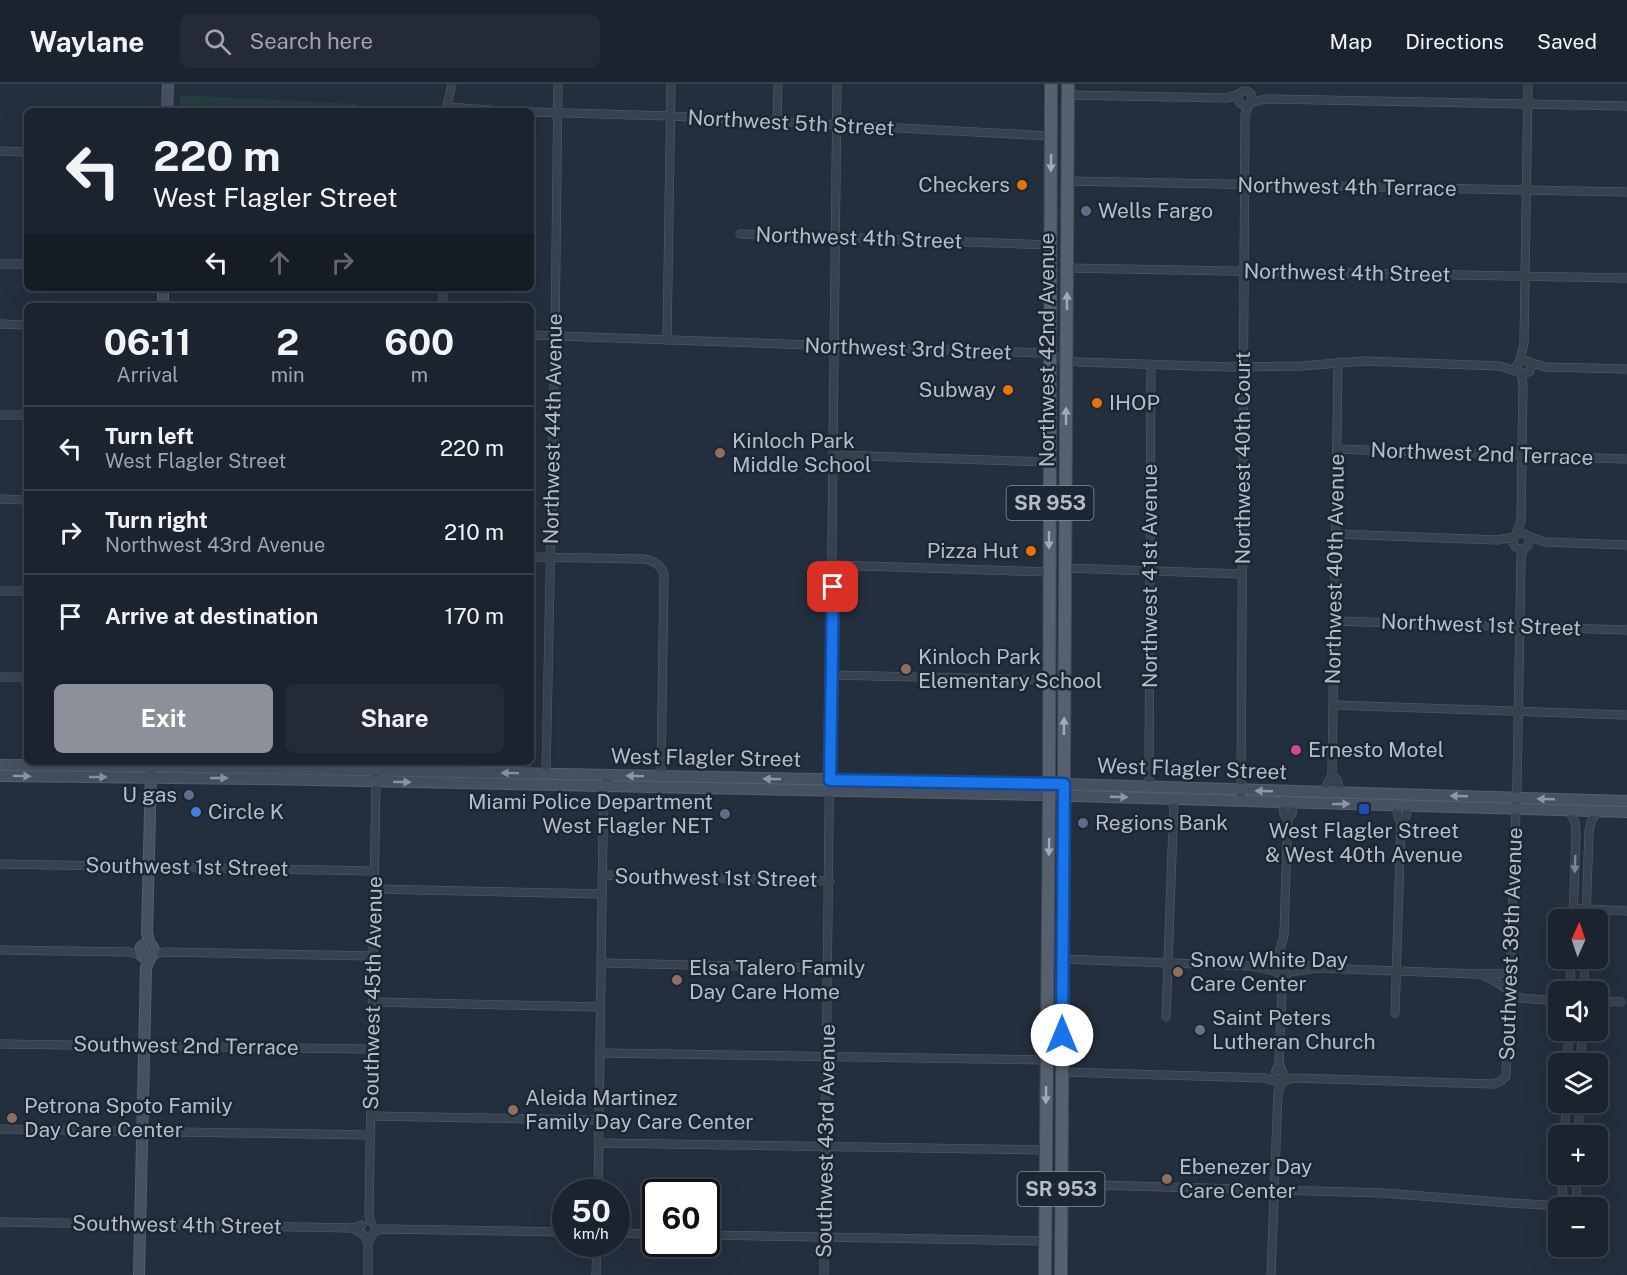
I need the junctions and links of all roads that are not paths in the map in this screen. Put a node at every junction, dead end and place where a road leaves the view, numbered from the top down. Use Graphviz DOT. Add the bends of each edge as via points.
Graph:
graph roads {
  1 [pos="168,84"];
  2 [pos="452,84"];
  3 [pos="558,84"];
  4 [pos="671,84"];
  5 [pos="778,84"];
  6 [pos="837,84"];
  7 [pos="1051,84"];
  8 [pos="1058,84"];
  9 [pos="1528,84"];
  10 [pos="1068,89"];
  11 [pos="1245,95"];
  12 [pos="1528,104"];
  13 [pos="1627,106"];
  14 [pos="167,108"];
  15 [pos="447,108"];
  16 [pos="534,112"];
  17 [pos="557,113"];
  18 [pos="670,116"];
  19 [pos="777,123"];
  20 [pos="837,126"];
  21 [pos="1051,136"];
  22 [pos="0,152"];
  23 [pos="24,152"];
  24 [pos="1067,166"];
  25 [pos="1067,181"];
  26 [pos="1244,185"];
  27 [pos="1527,190"];
  28 [pos="1627,192"];
  29 [pos="740,234"];
  30 [pos="836,236"];
  31 [pos="1050,245"];
  32 [pos="0,264"];
  33 [pos="24,264"];
  34 [pos="1067,268"];
  35 [pos="1244,271"];
  36 [pos="1525,277"];
  37 [pos="1627,278"];
  38 [pos="0,324"];
  39 [pos="24,325"];
  40 [pos="534,335"];
  41 [pos="555,336"];
  42 [pos="667,340"];
  43 [pos="835,346"];
  44 [pos="1051,355"];
  45 [pos="1067,359"];
  46 [pos="1338,362"];
  47 [pos="1151,364"];
  48 [pos="1243,367"];
  49 [pos="1524,367"];
  50 [pos="1627,369"];
  51 [pos="0,415"];
  52 [pos="24,415"];
  53 [pos="1337,449"];
  54 [pos="834,455"];
  55 [pos="1522,455"];
  56 [pos="1627,459"];
  57 [pos="1050,462"];
  58 [pos="0,499"];
  59 [pos="24,500"];
  60 [pos="1521,520"];
  61 [pos="1336,534"];
  62 [pos="1527,535"];
  63 [pos="1545,542"];
  64 [pos="1519,543"];
  65 [pos="1627,545"];
  66 [pos="534,557"];
  67 [pos="551,558"];
  68 [pos="833,565"];
  69 [pos="1066,568"];
  70 [pos="1049,572"];
  71 [pos="1150,572"];
  72 [pos="1242,574"];
  73 [pos="0,591"];
  74 [pos="24,591"];
  75 [pos="1065,595"];
  76 [pos="1335,621"];
  77 [pos="1520,626"];
  78 [pos="1627,630"];
  79 [pos="831,675"];
  80 [pos="0,677"];
  81 [pos="24,677"];
  82 [pos="1049,680"];
  83 [pos="1333,705"];
  84 [pos="1519,711"];
  85 [pos="1627,715"];
  86 [pos="24,764"];
  87 [pos="0,765"];
  88 [pos="59,765"];
  89 [pos="434,767"];
  90 [pos="151,769"];
  91 [pos="302,770"];
  92 [pos="546,774"];
  93 [pos="610,775"];
  94 [pos="0,776"];
  95 [pos="376,776"];
  96 [pos="661,776"];
  97 [pos="1332,776"];
  98 [pos="528,785"];
  99 [pos="830,785"];
  100 [pos="604,786"];
  101 [pos="1149,787"];
  102 [pos="1049,790"];
  103 [pos="1064,790"];
  104 [pos="1323,792"];
  105 [pos="1341,792"];
  106 [pos="1241,796"];
  107 [pos="1174,799"];
  108 [pos="1627,801"];
  109 [pos="1282,803"];
  110 [pos="1294,803"];
  111 [pos="1517,803"];
  112 [pos="1396,805"];
  113 [pos="1408,805"];
  114 [pos="1569,810"];
  115 [pos="1597,811"];
  116 [pos="1627,812"];
  117 [pos="1288,819"];
  118 [pos="1401,822"];
  119 [pos="0,864"];
  120 [pos="149,866"];
  121 [pos="374,871"];
  122 [pos="602,875"];
  123 [pos="830,880"];
  124 [pos="374,889"];
  125 [pos="602,894"];
  126 [pos="1573,908"];
  127 [pos="1586,909"];
  128 [pos="1608,910"];
  129 [pos="1627,910"];
  130 [pos="1048,932"];
  131 [pos="1284,935"];
  132 [pos="0,950"];
  133 [pos="146,951"];
  134 [pos="374,956"];
  135 [pos="1047,959"];
  136 [pos="1063,959"];
  137 [pos="1277,960"];
  138 [pos="1288,961"];
  139 [pos="601,963"];
  140 [pos="1169,963"];
  141 [pos="1252,966"];
  142 [pos="829,968"];
  143 [pos="1317,968"];
  144 [pos="1396,971"];
  145 [pos="1276,972"];
  146 [pos="1288,973"];
  147 [pos="1511,973"];
  148 [pos="1478,974"];
  149 [pos="1063,990"];
  150 [pos="1282,990"];
  151 [pos="1510,991"];
  152 [pos="1548,1000"];
  153 [pos="1608,1001"];
  154 [pos="373,1002"];
  155 [pos="1621,1002"];
  156 [pos="600,1007"];
  157 [pos="1395,1013"];
  158 [pos="1167,1017"];
  159 [pos="0,1044"];
  160 [pos="144,1045"];
  161 [pos="372,1049"];
  162 [pos="600,1053"];
  163 [pos="827,1056"];
  164 [pos="1047,1060"];
  165 [pos="1062,1075"];
  166 [pos="1279,1078"];
  167 [pos="371,1116"];
  168 [pos="599,1120"];
  169 [pos="0,1129"];
  170 [pos="143,1131"];
  171 [pos="371,1135"];
  172 [pos="598,1143"];
  173 [pos="826,1147"];
  174 [pos="1046,1150"];
  175 [pos="598,1179"];
  176 [pos="1061,1184"];
  177 [pos="1275,1190"];
  178 [pos="1548,1206"];
  179 [pos="0,1222"];
  180 [pos="140,1224"];
  181 [pos="370,1229"];
  182 [pos="552,1232"];
  183 [pos="720,1235"];
  184 [pos="825,1237"];
  185 [pos="1045,1241"];
  186 [pos="1045,1256"];
  187 [pos="597,1257"];
  188 [pos="139,1275"];
  189 [pos="368,1275"];
  190 [pos="596,1275"];
  191 [pos="824,1275"];
  192 [pos="1045,1275"];
  193 [pos="1061,1275"];
  194 [pos="1271,1275"];
  1 -- 14 [label="main road"];
  2 -- 15 [label="street"];
  3 -- 17 [label="street, Northwest 44th Avenue"];
  4 -- 18 [label="street"];
  5 -- 19 [label="street"];
  6 -- 20 [label="street, Southwest 43rd Avenue"];
  7 -- 21 [label="main road, Northwest 42nd Avenue / SR 953"];
  8 -- 10 [label="main road"];
  9 -- 12 [label="street"];
  10 -- 11 [label="street" via="1227,98"];
  10 -- 24 [label="main road, Northwest 42nd Avenue / SR 953"];
  11 -- 12 [label="street" via="1265,99"];
  11 -- 26 [label="street, Northwest 40th Court"];
  12 -- 13 [label="street"];
  12 -- 27 [label="street"];
  16 -- 17 [label="street, Northwest 5th Street"];
  17 -- 18 [label="street, Northwest 5th Street"];
  17 -- 41 [label="street, Northwest 44th Avenue"];
  18 -- 19 [label="street, Northwest 5th Street"];
  18 -- 42 [label="street"];
  19 -- 20 [label="street, Northwest 5th Street"];
  20 -- 21 [label="street, Northwest 5th Street"];
  20 -- 30 [label="street, Southwest 43rd Avenue"];
  21 -- 24 [label="main road" via="1058,140"];
  21 -- 31 [label="main road, Northwest 42nd Avenue / SR 953, one-way"];
  22 -- 23 [label="street"];
  24 -- 25 [label="main road, Northwest 42nd Avenue / SR 953"];
  25 -- 26 [label="street, Northwest 4th Terrace"];
  25 -- 34 [label="main road, Northwest 42nd Avenue / SR 953"];
  26 -- 27 [label="street, Northwest 4th Terrace"];
  26 -- 35 [label="street, Northwest 40th Court"];
  27 -- 28 [label="street, Northwest 4th Terrace"];
  27 -- 36 [label="street"];
  29 -- 30 [label="street, Northwest 4th Street"];
  30 -- 31 [label="street, Northwest 4th Street"];
  30 -- 43 [label="street, Southwest 43rd Avenue"];
  31 -- 44 [label="main road, Northwest 42nd Avenue / SR 953"];
  32 -- 33 [label="street"];
  34 -- 35 [label="street, Northwest 4th Street"];
  45 -- 34 [label="main road, Northwest 42nd Avenue / SR 953, one-way"];
  35 -- 36 [label="street, Northwest 4th Street"];
  35 -- 48 [label="street, Northwest 40th Court"];
  36 -- 37 [label="street, Northwest 4th Street"];
  36 -- 49 [label="street"];
  38 -- 39 [label="street"];
  40 -- 41 [label="street, Northwest 3rd Street"];
  41 -- 42 [label="street, Northwest 3rd Street"];
  41 -- 67 [label="street, Northwest 44th Avenue"];
  42 -- 43 [label="street, Northwest 3rd Street"];
  43 -- 44 [label="street, Northwest 3rd Street"];
  43 -- 54 [label="street, Southwest 43rd Avenue"];
  44 -- 45 [label="street, Northwest 3rd Street"];
  44 -- 57 [label="main road, Northwest 42nd Avenue / SR 953"];
  45 -- 47 [label="street, Northwest 3rd Street"];
  69 -- 45 [label="main road, Northwest 42nd Avenue / SR 953, one-way"];
  46 -- 48 [label="street, Northwest 3rd Street"];
  46 -- 49 [label="street, Northwest 3rd Street"];
  46 -- 53 [label="street, Northwest 40th Avenue"];
  47 -- 48 [label="street, Northwest 3rd Street"];
  47 -- 71 [label="street, Northwest 41st Avenue"];
  48 -- 72 [label="street, Northwest 40th Court"];
  49 -- 50 [label="street, Northwest 3rd Street"];
  49 -- 55 [label="street"];
  51 -- 52 [label="street"];
  53 -- 55 [label="street, Northwest 2nd Terrace"];
  53 -- 61 [label="street, Northwest 40th Avenue"];
  54 -- 57 [label="street"];
  54 -- 68 [label="street, Southwest 43rd Avenue"];
  55 -- 56 [label="street, Northwest 2nd Terrace"];
  55 -- 60 [label="street"];
  57 -- 70 [label="main road, Northwest 42nd Avenue / SR 953, one-way"];
  58 -- 59 [label="street"];
  60 -- 62 [label="street"];
  60 -- 64 [label="street"];
  61 -- 64 [label="street"];
  61 -- 76 [label="street, Northwest 40th Avenue"];
  62 -- 63 [label="street"];
  62 -- 64 [label="street" via="1529,542"];
  63 -- 64 [label="street"];
  63 -- 65 [label="street"];
  64 -- 77 [label="street, Southwest 39th Avenue"];
  66 -- 67 [label="street"];
  67 -- 92 [label="street, Northwest 44th Avenue"];
  67 -- 96 [label="street" via="643,559 659,565 664,575"];
  68 -- 70 [label="street"];
  68 -- 79 [label="street, Southwest 43rd Avenue"];
  69 -- 71 [label="street"];
  69 -- 75 [label="main road, Northwest 42nd Avenue / SR 953"];
  70 -- 75 [label="main road" via="1059,580"];
  70 -- 82 [label="main road, Northwest 42nd Avenue / SR 953"];
  71 -- 72 [label="street"];
  71 -- 101 [label="street, Northwest 41st Avenue"];
  72 -- 106 [label="street, Northwest 40th Court"];
  73 -- 74 [label="street"];
  103 -- 75 [label="main road, Northwest 42nd Avenue / SR 953, one-way"];
  76 -- 77 [label="street, Northwest 1st Street"];
  76 -- 83 [label="street, Northwest 40th Avenue"];
  77 -- 78 [label="street, Northwest 1st Street"];
  77 -- 84 [label="street, Southwest 39th Avenue"];
  79 -- 82 [label="street"];
  79 -- 99 [label="street, Southwest 43rd Avenue"];
  80 -- 81 [label="street"];
  82 -- 102 [label="main road, Northwest 42nd Avenue / SR 953"];
  83 -- 84 [label="street"];
  83 -- 97 [label="street, Northwest 40th Avenue"];
  84 -- 85 [label="street"];
  84 -- 111 [label="street, Southwest 39th Avenue"];
  86 -- 87 [label="main road, West Flagler Street"];
  88 -- 90 [label="main road, West Flagler Street"];
  92 -- 89 [label="main road, West Flagler Street, one-way"];
  89 -- 95 [label="main road, West Flagler Street"];
  90 -- 91 [label="main road, West Flagler Street"];
  94 -- 90 [label="main road, West Flagler Street, one-way"];
  90 -- 120 [label="main road"];
  91 -- 95 [label="main road, West Flagler Street"];
  92 -- 93 [label="main road, West Flagler Street"];
  92 -- 98 [label="main road"];
  96 -- 93 [label="main road, West Flagler Street, one-way"];
  93 -- 100 [label="street"];
  95 -- 98 [label="main road, West Flagler Street, one-way"];
  95 -- 121 [label="street, Southwest 45th Avenue"];
  99 -- 96 [label="main road, West Flagler Street, one-way"];
  97 -- 104 [label="street, Northwest 40th Avenue"];
  97 -- 105 [label="street"];
  98 -- 100 [label="main road, West Flagler Street"];
  99 -- 100 [label="main road, West Flagler Street"];
  99 -- 102 [label="main road, West Flagler Street"];
  99 -- 123 [label="street, Southwest 43rd Avenue"];
  100 -- 122 [label="street"];
  101 -- 103 [label="main road, West Flagler Street"];
  101 -- 106 [label="main road, West Flagler Street"];
  102 -- 103 [label="main road, West Flagler Street"];
  102 -- 130 [label="main road, SR 953, one-way"];
  103 -- 107 [label="main road, West Flagler Street, one-way"];
  103 -- 136 [label="main road, SR 953"];
  104 -- 105 [label="main road, West Flagler Street"];
  104 -- 106 [label="main road, West Flagler Street, one-way"];
  111 -- 105 [label="main road, West Flagler Street, one-way"];
  106 -- 107 [label="main road, West Flagler Street"];
  106 -- 109 [label="main road, West Flagler Street"];
  107 -- 140 [label="street"];
  108 -- 111 [label="main road, West Flagler Street, one-way"];
  109 -- 110 [label="main road, West Flagler Street"];
  109 -- 117 [label="street"];
  110 -- 112 [label="main road, West Flagler Street, one-way"];
  110 -- 117 [label="street"];
  111 -- 113 [label="main road, West Flagler Street"];
  111 -- 114 [label="main road, West Flagler Street"];
  111 -- 147 [label="street, Southwest 39th Avenue"];
  112 -- 113 [label="main road, West Flagler Street"];
  112 -- 118 [label="street"];
  113 -- 118 [label="street"];
  114 -- 115 [label="main road, West Flagler Street"];
  114 -- 126 [label="street, one-way" via="1576,827"];
  115 -- 116 [label="main road, West Flagler Street"];
  115 -- 127 [label="street" via="1589,836"];
  117 -- 131 [label="street"];
  118 -- 144 [label="street"];
  119 -- 120 [label="street, Southwest 1st Street"];
  120 -- 121 [label="street, Southwest 1st Street"];
  120 -- 133 [label="main road"];
  121 -- 124 [label="street, Southwest 45th Avenue"];
  122 -- 123 [label="street, Southwest 1st Street"];
  122 -- 125 [label="street"];
  123 -- 142 [label="street, Southwest 43rd Avenue"];
  124 -- 125 [label="street, Southwest 1st Street"];
  124 -- 134 [label="street, Southwest 45th Avenue"];
  125 -- 139 [label="street"];
  126 -- 127 [label="street"];
  128 -- 129 [label="street"];
  130 -- 135 [label="main road, SR 953"];
  130 -- 136 [label="main road" via="1054,953"];
  131 -- 137 [label="street"];
  131 -- 138 [label="street"];
  132 -- 133 [label="street"];
  133 -- 134 [label="street"];
  133 -- 160 [label="main road"];
  134 -- 154 [label="street, Southwest 45th Avenue"];
  135 -- 149 [label="main road" via="1056,968"];
  135 -- 164 [label="main road, SR 953"];
  136 -- 140 [label="street"];
  136 -- 149 [label="main road, SR 953"];
  137 -- 138 [label="street"];
  137 -- 141 [label="street"];
  137 -- 145 [label="street"];
  138 -- 143 [label="street"];
  138 -- 146 [label="street"];
  139 -- 142 [label="street"];
  139 -- 156 [label="street"];
  140 -- 141 [label="street"];
  140 -- 158 [label="street"];
  141 -- 145 [label="street"];
  142 -- 163 [label="street, Southwest 43rd Avenue"];
  143 -- 144 [label="street"];
  143 -- 146 [label="street"];
  144 -- 148 [label="street"];
  144 -- 157 [label="street"];
  145 -- 146 [label="street"];
  145 -- 150 [label="street"];
  146 -- 150 [label="street"];
  147 -- 148 [label="street"];
  147 -- 151 [label="street, Southwest 39th Avenue"];
  148 -- 151 [label="street"];
  149 -- 165 [label="main road, SR 953"];
  150 -- 166 [label="street"];
  151 -- 152 [label="street" via="1520,998"];
  151 -- 166 [label="street, Southwest 39th Avenue" via="1507,1072 1504,1079 1493,1084"];
  153 -- 155 [label="street"];
  154 -- 156 [label="street"];
  154 -- 161 [label="street, Southwest 45th Avenue"];
  156 -- 162 [label="street"];
  159 -- 160 [label="street, Southwest 2nd Terrace"];
  160 -- 161 [label="street, Southwest 2nd Terrace"];
  160 -- 170 [label="main road"];
  161 -- 167 [label="street, Southwest 45th Avenue"];
  162 -- 163 [label="street"];
  162 -- 168 [label="street"];
  163 -- 164 [label="street"];
  163 -- 173 [label="street, Southwest 43rd Avenue"];
  164 -- 165 [label="main road"];
  164 -- 174 [label="main road, SR 953, one-way"];
  165 -- 166 [label="street"];
  165 -- 176 [label="main road, SR 953"];
  166 -- 177 [label="street"];
  167 -- 168 [label="street"];
  167 -- 171 [label="street, Southwest 45th Avenue"];
  168 -- 172 [label="street"];
  169 -- 170 [label="street"];
  170 -- 171 [label="street"];
  170 -- 180 [label="main road"];
  171 -- 181 [label="street, Southwest 45th Avenue"];
  172 -- 173 [label="street"];
  172 -- 175 [label="street"];
  173 -- 174 [label="street"];
  173 -- 184 [label="street, Southwest 43rd Avenue"];
  174 -- 185 [label="main road, SR 953"];
  176 -- 177 [label="street"];
  176 -- 193 [label="main road, SR 953"];
  177 -- 178 [label="street" via="1394,1193"];
  177 -- 194 [label="street"];
  179 -- 180 [label="street, Southwest 4th Street"];
  180 -- 181 [label="street, Southwest 4th Street"];
  180 -- 188 [label="main road"];
  181 -- 182 [label="street, Southwest 4th Street"];
  181 -- 189 [label="street, Southwest 45th Avenue"];
  183 -- 184 [label="street"];
  184 -- 185 [label="street"];
  184 -- 191 [label="street, Southwest 43rd Avenue"];
  185 -- 186 [label="main road, SR 953"];
  186 -- 192 [label="main road, SR 953"];
  186 -- 193 [label="main road" via="1051,1268"];
  187 -- 190 [label="street"];
}
